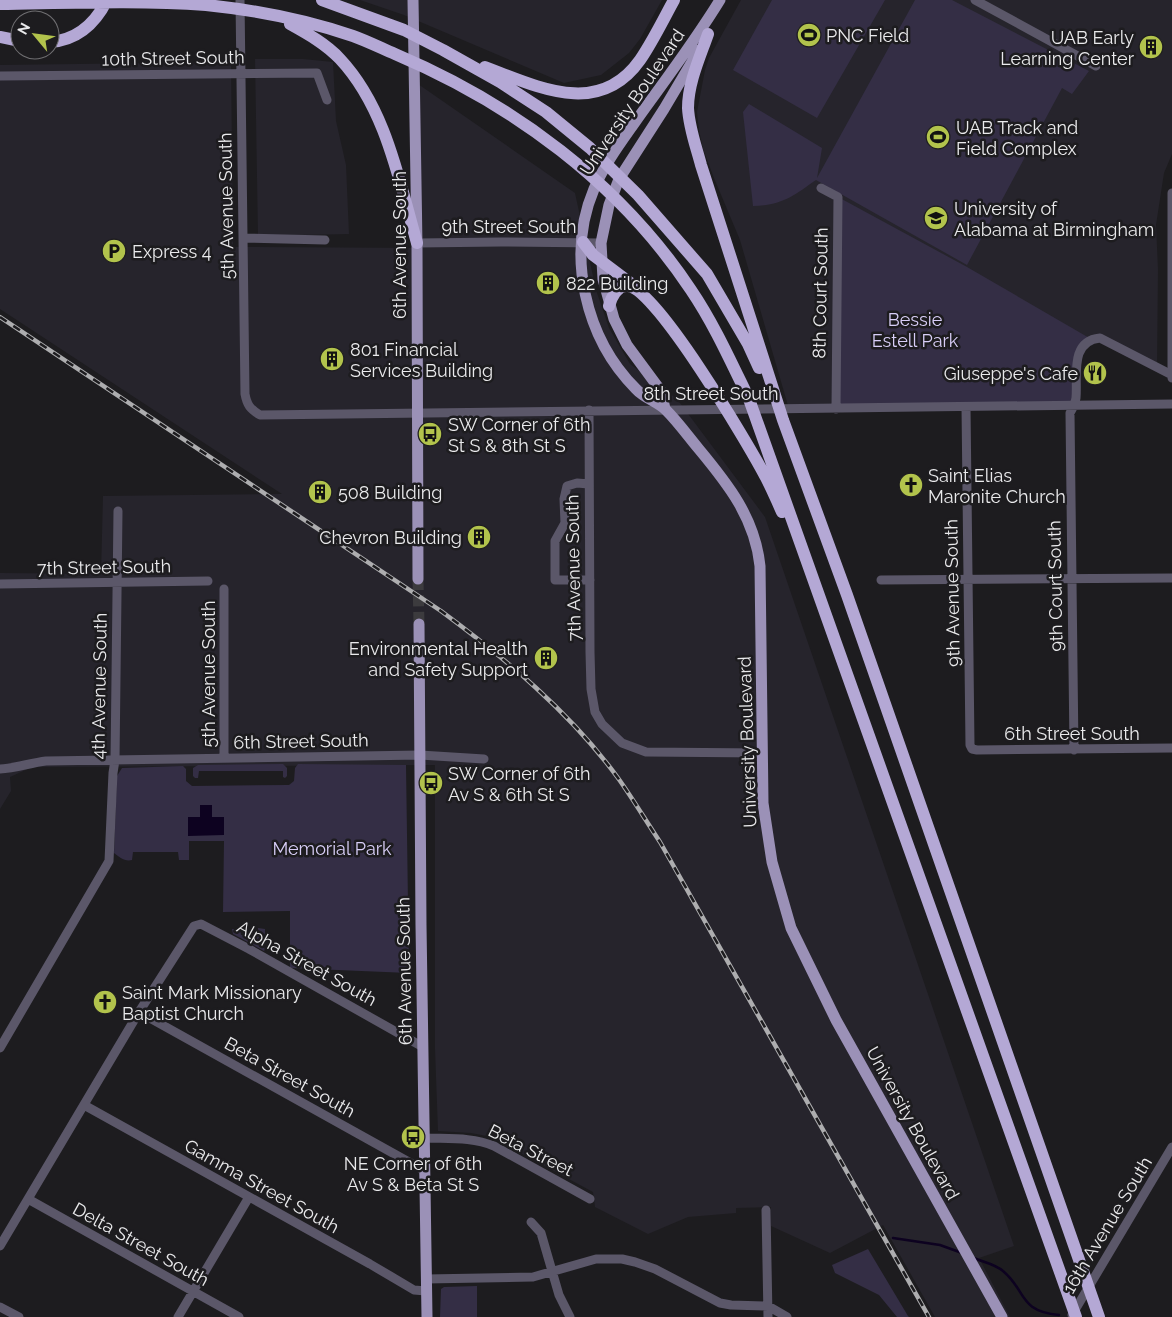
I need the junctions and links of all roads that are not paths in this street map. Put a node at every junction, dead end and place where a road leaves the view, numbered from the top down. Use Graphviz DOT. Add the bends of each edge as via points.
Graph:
graph roads {
  1 [pos="107,0"];
  2 [pos="134,0"];
  3 [pos="240,0"];
  4 [pos="322,0"];
  5 [pos="413,0"];
  6 [pos="674,0"];
  7 [pos="722,0"];
  8 [pos="975,0"];
  9 [pos="0,4"];
  10 [pos="275,15"];
  11 [pos="708,34"];
  12 [pos="60,41"];
  13 [pos="443,50"];
  14 [pos="1096,66"];
  15 [pos="240,74"];
  16 [pos="0,76"];
  17 [pos="327,100"];
  18 [pos="821,188"];
  19 [pos="1172,197"];
  20 [pos="244,238"];
  21 [pos="325,240"];
  22 [pos="583,242"];
  23 [pos="601,243"];
  24 [pos="417,244"];
  25 [pos="601,261"];
  26 [pos="640,291"];
  27 [pos="609,306"];
  28 [pos="1172,376"];
  29 [pos="767,378"];
  30 [pos="1172,404"];
  31 [pos="1074,406"];
  32 [pos="966,407"];
  33 [pos="665,409"];
  34 [pos="836,409"];
  35 [pos="251,410"];
  36 [pos="589,410"];
  37 [pos="417,414"];
  38 [pos="588,484"];
  39 [pos="118,511"];
  40 [pos="812,575"];
  41 [pos="1071,578"];
  42 [pos="1172,578"];
  43 [pos="418,579"];
  44 [pos="968,579"];
  45 [pos="590,580"];
  46 [pos="882,580"];
  47 [pos="208,581"];
  48 [pos="116,583"];
  49 [pos="0,584"];
  50 [pos="224,589"];
  51 [pos="419,624"];
  52 [pos="1172,748"];
  53 [pos="972,749"];
  54 [pos="1074,750"];
  55 [pos="762,752"];
  56 [pos="420,756"];
  57 [pos="224,758"];
  58 [pos="484,759"];
  59 [pos="115,760"];
  60 [pos="0,768"];
  61 [pos="139,1012"];
  62 [pos="423,1047"];
  63 [pos="0,1048"];
  64 [pos="84,1105"];
  65 [pos="425,1138"];
  66 [pos="1172,1149"];
  67 [pos="425,1171"];
  68 [pos="249,1197"];
  69 [pos="28,1199"];
  70 [pos="590,1199"];
  71 [pos="766,1210"];
  72 [pos="531,1222"];
  73 [pos="0,1246"];
  74 [pos="552,1273"];
  75 [pos="426,1285"];
  76 [pos="193,1292"];
  77 [pos="768,1306"];
  78 [pos="0,1307"];
  79 [pos="19,1317"];
  80 [pos="178,1317"];
  81 [pos="239,1317"];
  82 [pos="427,1317"];
  83 [pos="570,1317"];
  84 [pos="768,1317"];
  85 [pos="787,1317"];
  86 [pos="1002,1317"];
  87 [pos="1071,1317"];
  88 [pos="1076,1317"];
  89 [pos="1099,1317"];
  1 -- 12 [label="highway" via="96,19 81,32"];
  2 -- 9 [label="highway"];
  2 -- 10 [label="highway" via="207,5"];
  3 -- 15 [label="street, 5th Avenue South"];
  4 -- 13 [label="highway" via="404,30"];
  5 -- 24 [label="main road, 6th Avenue South"];
  6 -- 13 [label="highway" via="640,60 624,78 608,88 586,94 545,89"];
  7 -- 11 [label="main road, University Boulevard"];
  7 -- 22 [label="main road, University Boulevard" via="606,166 589,204"];
  8 -- 14 [label="street"];
  10 -- 24 [label="highway" via="317,39 357,79 378,118"];
  10 -- 40 [label="highway" via="353,36 476,94 533,130 581,166 630,213 692,290 721,341 749,399"];
  11 -- 23 [label="main road, University Boulevard" via="619,179 609,205"];
  11 -- 29 [label="highway" via="690,88 690,128"];
  13 -- 29 [label="highway" via="546,112 590,148 638,195 707,274"];
  15 -- 16 [label="street, 10th Street South"];
  15 -- 17 [label="street, 10th Street South" via="317,73"];
  15 -- 20 [label="street, 5th Avenue South"];
  18 -- 34 [label="street, 8th Court South" via="838,197"];
  19 -- 28 [label="street"];
  20 -- 21 [label="street"];
  20 -- 35 [label="street, 5th Avenue South" via="244,394"];
  22 -- 23 [label="street, 9th Street South"];
  22 -- 24 [label="street, 9th Street South"];
  22 -- 25 [label="highway"];
  22 -- 33 [label="main road, University Boulevard" via="585,293 604,345 636,390"];
  23 -- 25 [label="main road, University Boulevard"];
  24 -- 37 [label="main road, 6th Avenue South"];
  25 -- 26 [label="highway"];
  25 -- 27 [label="main road, University Boulevard"];
  26 -- 27 [label="highway" via="629,286 621,287"];
  26 -- 40 [label="highway" via="674,332 746,444 765,476"];
  27 -- 33 [label="main road, University Boulevard" via="627,345 661,391"];
  28 -- 31 [label="street, 9th Court South" via="1100,338 1091,339 1077,359"];
  29 -- 89 [label="highway" via="847,594"];
  30 -- 31 [label="street, 8th Street South"];
  31 -- 32 [label="street, 8th Street South"];
  31 -- 41 [label="street, 9th Court South" via="1070,413"];
  32 -- 34 [label="street, 8th Street South"];
  32 -- 44 [label="street, 9th Avenue South"];
  33 -- 34 [label="street, 8th Street South"];
  33 -- 36 [label="street, 8th Street South"];
  33 -- 55 [label="main road, University Boulevard" via="730,487 745,511 755,539 761,581"];
  35 -- 37 [label="street, 8th Street South" via="260,415"];
  36 -- 37 [label="street, 8th Street South"];
  36 -- 38 [label="street, 7th Avenue South"];
  37 -- 43 [label="main road, 6th Avenue South"];
  38 -- 45 [label="street, 7th Avenue South"];
  38 -- 45 [label="street" via="571,484 565,491 565,523 555,542 555,580"];
  39 -- 48 [label="street, 4th Avenue South"];
  40 -- 88 [label="highway"];
  41 -- 42 [label="street"];
  41 -- 44 [label="street"];
  41 -- 54 [label="street, 9th Court South"];
  44 -- 46 [label="street"];
  44 -- 53 [label="street, 9th Avenue South"];
  45 -- 55 [label="street, 7th Avenue South" via="591,689 595,712 602,724 622,743 646,752"];
  47 -- 48 [label="street, 7th Street South"];
  48 -- 49 [label="street, 7th Street South"];
  48 -- 59 [label="street, 4th Avenue South"];
  50 -- 57 [label="street, 5th Avenue South"];
  51 -- 56 [label="main road, 6th Avenue South"];
  52 -- 54 [label="street, 6th Street South"];
  53 -- 54 [label="street, 6th Street South"];
  55 -- 86 [label="main road, University Boulevard" via="763,803 772,862 791,928 836,1020"];
  56 -- 57 [label="street, 6th Street South"];
  56 -- 58 [label="street, 6th Street South"];
  56 -- 62 [label="main road, 6th Avenue South"];
  57 -- 59 [label="street, 6th Street South"];
  59 -- 60 [label="street, 6th Street South" via="46,761"];
  59 -- 63 [label="street, 4th Avenue South" via="109,861"];
  61 -- 62 [label="street, Alpha Street South" via="194,926 200,924"];
  61 -- 64 [label="street"];
  61 -- 67 [label="street, Beta Street South"];
  62 -- 65 [label="main road, 6th Avenue South"];
  64 -- 68 [label="street, Gamma Street South"];
  64 -- 69 [label="street"];
  65 -- 67 [label="main road, 6th Avenue South"];
  65 -- 70 [label="street, Beta Street" via="484,1142"];
  66 -- 87 [label="street, 16th Avenue South"];
  67 -- 75 [label="main road, 6th Avenue South"];
  68 -- 75 [label="street, Gamma Street South" via="414,1290"];
  68 -- 76 [label="street"];
  69 -- 73 [label="street"];
  69 -- 76 [label="street, Delta Street South"];
  71 -- 77 [label="street"];
  72 -- 74 [label="street" via="541,1233"];
  74 -- 75 [label="street, Gamma Street South"];
  74 -- 77 [label="street, Gamma Street South" via="596,1259 622,1259 655,1269 720,1303"];
  74 -- 83 [label="street"];
  75 -- 82 [label="main road, 6th Avenue South"];
  76 -- 80 [label="street"];
  76 -- 81 [label="street, Delta Street South"];
  77 -- 84 [label="street"];
  77 -- 85 [label="street"];
  78 -- 79 [label="street"];
}
